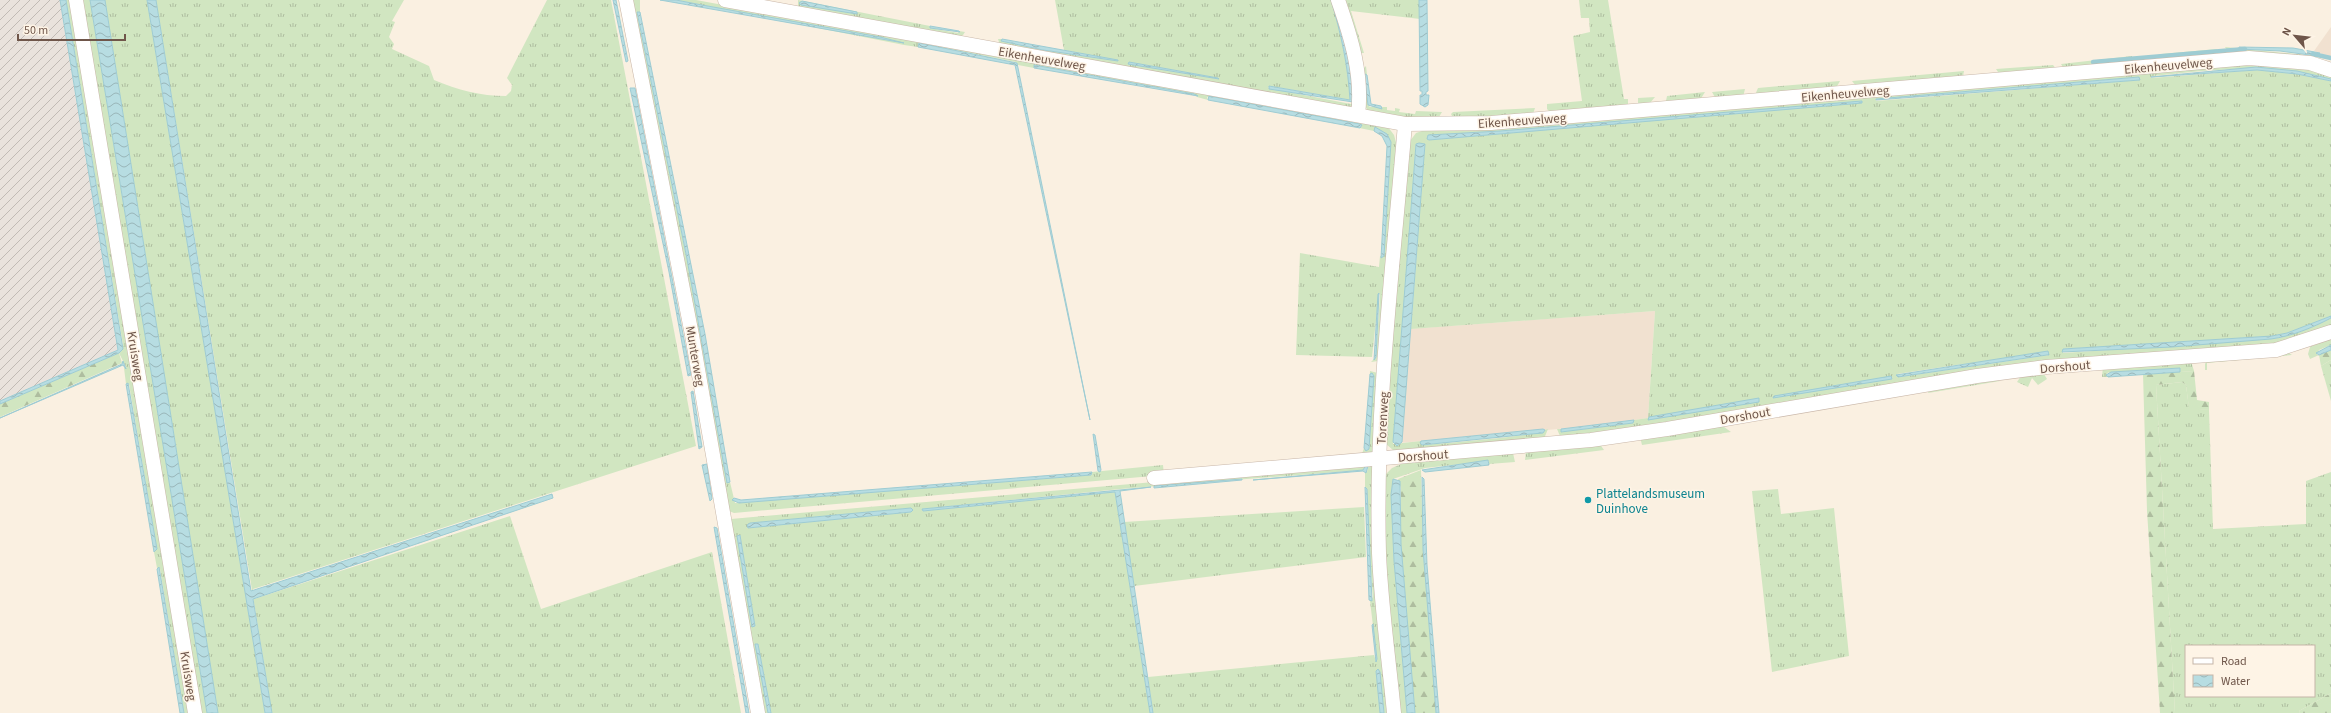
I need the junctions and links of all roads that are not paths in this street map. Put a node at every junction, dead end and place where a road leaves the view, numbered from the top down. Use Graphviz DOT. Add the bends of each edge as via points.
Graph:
graph roads {
  1 [pos="76,0"];
  2 [pos="626,0"];
  3 [pos="725,0"];
  4 [pos="1338,0"];
  5 [pos="2331,70"];
  6 [pos="1358,115"];
  7 [pos="1405,124"];
  8 [pos="2331,332"];
  9 [pos="1380,458"];
  10 [pos="1154,478"];
  11 [pos="195,713"];
  12 [pos="758,713"];
  13 [pos="1394,713"];
  1 -- 11 [label="street, Kruisweg"];
  2 -- 12 [label="street, Munterweg" via="692,335"];
  3 -- 6 [label="street, Eikenheuvelweg"];
  4 -- 6 [label="street" via="1354,48 1359,78"];
  5 -- 7 [label="street, Eikenheuvelweg" via="2310,63 2249,58 1498,122"];
  6 -- 7 [label="street, Eikenheuvelweg"];
  7 -- 9 [label="street, Torenweg" via="1384,376"];
  8 -- 9 [label="street, Dorshout" via="2276,350 2046,367 1977,376 1591,440"];
  9 -- 10 [label="street, Dorshout"];
  9 -- 13 [label="street, Torenweg" via="1379,554"];
}
